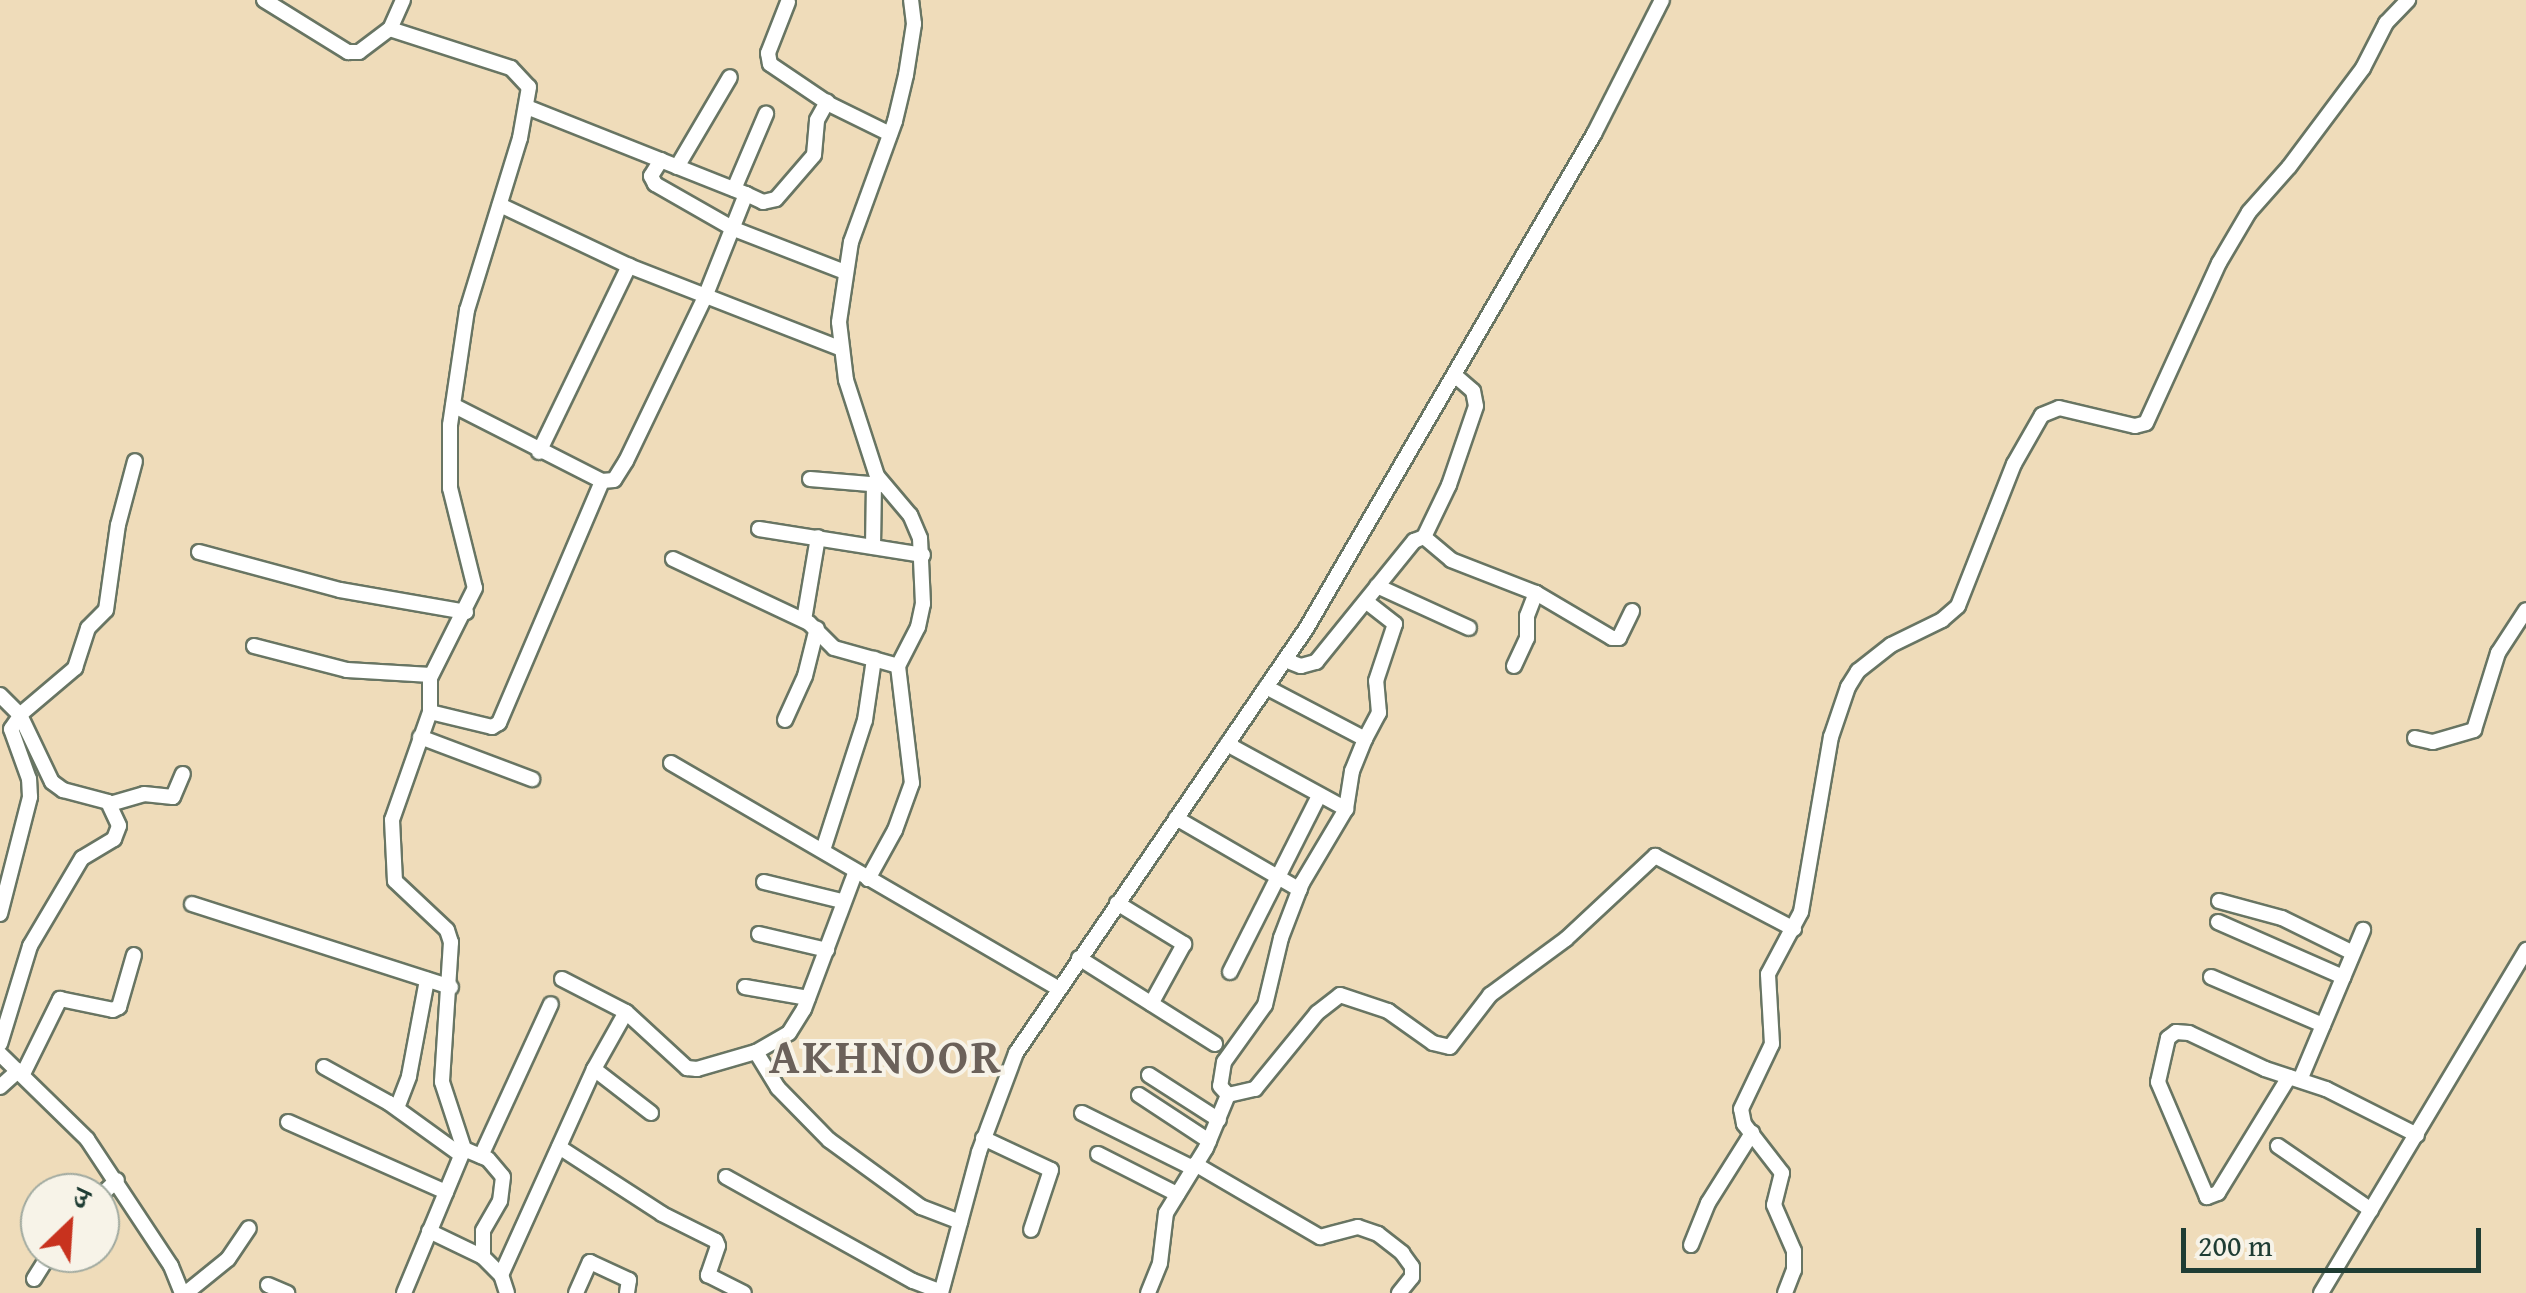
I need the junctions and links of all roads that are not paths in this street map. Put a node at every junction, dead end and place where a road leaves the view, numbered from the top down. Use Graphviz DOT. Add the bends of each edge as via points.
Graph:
graph roads {
  1 [pos="264,0"];
  2 [pos="403,0"];
  3 [pos="911,0"];
  4 [pos="1662,0"];
  5 [pos="2408,0"];
  6 [pos="788,2"];
  7 [pos="390,28"];
  8 [pos="730,77"];
  9 [pos="826,102"];
  10 [pos="527,107"];
  11 [pos="766,114"];
  12 [pos="890,134"];
  13 [pos="661,160"];
  14 [pos="677,168"];
  15 [pos="740,192"];
  16 [pos="500,205"];
  17 [pos="734,229"];
  18 [pos="629,266"];
  19 [pos="845,272"];
  20 [pos="705,297"];
  21 [pos="840,348"];
  22 [pos="1456,376"];
  23 [pos="452,406"];
  24 [pos="539,452"];
  25 [pos="135,461"];
  26 [pos="810,479"];
  27 [pos="602,482"];
  28 [pos="878,485"];
  29 [pos="759,529"];
  30 [pos="818,537"];
  31 [pos="1424,537"];
  32 [pos="873,546"];
  33 [pos="200,552"];
  34 [pos="923,555"];
  35 [pos="673,559"];
  36 [pos="1376,586"];
  37 [pos="1536,593"];
  38 [pos="1366,601"];
  39 [pos="2526,610"];
  40 [pos="1632,611"];
  41 [pos="466,612"];
  42 [pos="810,624"];
  43 [pos="1470,628"];
  44 [pos="254,646"];
  45 [pos="874,659"];
  46 [pos="1285,660"];
  47 [pos="898,666"];
  48 [pos="1514,666"];
  49 [pos="431,675"];
  50 [pos="1266,688"];
  51 [pos="0,695"];
  52 [pos="430,712"];
  53 [pos="784,720"];
  54 [pos="16,721"];
  55 [pos="420,737"];
  56 [pos="2415,738"];
  57 [pos="1365,739"];
  58 [pos="1227,744"];
  59 [pos="671,764"];
  60 [pos="183,774"];
  61 [pos="532,779"];
  62 [pos="1318,796"];
  63 [pos="110,804"];
  64 [pos="1346,810"];
  65 [pos="1176,818"];
  66 [pos="823,850"];
  67 [pos="1275,876"];
  68 [pos="867,878"];
  69 [pos="764,882"];
  70 [pos="1300,890"];
  71 [pos="842,901"];
  72 [pos="2220,901"];
  73 [pos="1117,903"];
  74 [pos="192,904"];
  75 [pos="0,914"];
  76 [pos="2218,922"];
  77 [pos="1794,929"];
  78 [pos="2363,930"];
  79 [pos="759,934"];
  80 [pos="827,950"];
  81 [pos="2526,950"];
  82 [pos="2353,954"];
  83 [pos="134,956"];
  84 [pos="1079,958"];
  85 [pos="1230,972"];
  86 [pos="2211,977"];
  87 [pos="2343,977"];
  88 [pos="562,979"];
  89 [pos="427,980"];
  90 [pos="745,986"];
  91 [pos="450,987"];
  92 [pos="1058,988"];
  93 [pos="808,998"];
  94 [pos="551,1004"];
  95 [pos="1152,1004"];
  96 [pos="626,1012"];
  97 [pos="2323,1025"];
  98 [pos="0,1044"];
  99 [pos="1215,1044"];
  100 [pos="0,1054"];
  101 [pos="758,1057"];
  102 [pos="324,1068"];
  103 [pos="594,1069"];
  104 [pos="21,1072"];
  105 [pos="1149,1075"];
  106 [pos="2294,1079"];
  107 [pos="0,1087"];
  108 [pos="1139,1095"];
  109 [pos="1228,1095"];
  110 [pos="397,1108"];
  111 [pos="651,1113"];
  112 [pos="1082,1113"];
  113 [pos="1219,1120"];
  114 [pos="288,1122"];
  115 [pos="1752,1133"];
  116 [pos="2416,1134"];
  117 [pos="983,1138"];
  118 [pos="1210,1141"];
  119 [pos="2278,1146"];
  120 [pos="559,1148"];
  121 [pos="462,1152"];
  122 [pos="1098,1154"];
  123 [pos="481,1156"];
  124 [pos="1194,1166"];
  125 [pos="112,1173"];
  126 [pos="726,1178"];
  127 [pos="120,1185"];
  128 [pos="446,1192"];
  129 [pos="1176,1194"];
  130 [pos="2371,1210"];
  131 [pos="960,1222"];
  132 [pos="249,1228"];
  133 [pos="1031,1230"];
  134 [pos="429,1231"];
  135 [pos="1691,1245"];
  136 [pos="483,1257"];
  137 [pos="38,1273"];
  138 [pos="501,1275"];
  139 [pos="34,1279"];
  140 [pos="268,1285"];
  141 [pos="941,1292"];
  142 [pos="184,1293"];
  143 [pos="287,1293"];
  144 [pos="404,1293"];
  145 [pos="507,1293"];
  146 [pos="576,1293"];
  147 [pos="628,1293"];
  148 [pos="744,1293"];
  149 [pos="1148,1293"];
  150 [pos="1400,1293"];
  151 [pos="1785,1293"];
  152 [pos="2321,1293"];
  1 -- 7 [label="street" via="348,52 360,52"];
  2 -- 7 [label="street"];
  3 -- 12 [label="street" via="914,24"];
  4 -- 22 [label="street"];
  5 -- 77 [label="street" via="2250,212 2219,263 2146,423 2059,408 2042,415 2014,464 1958,606 1858,671 1831,737"];
  6 -- 9 [label="street" via="768,60"];
  7 -- 10 [label="street" via="511,68 529,86"];
  8 -- 14 [label="street"];
  9 -- 12 [label="street"];
  9 -- 15 [label="street" via="814,154 776,200"];
  10 -- 13 [label="street"];
  10 -- 16 [label="street"];
  11 -- 15 [label="street"];
  12 -- 19 [label="street"];
  13 -- 14 [label="street"];
  13 -- 17 [label="street" via="651,176 655,184"];
  14 -- 15 [label="street"];
  15 -- 17 [label="street"];
  16 -- 18 [label="street"];
  16 -- 23 [label="street" via="468,310"];
  17 -- 19 [label="street"];
  17 -- 20 [label="street"];
  18 -- 20 [label="street"];
  18 -- 24 [label="street"];
  19 -- 21 [label="street"];
  20 -- 21 [label="street"];
  20 -- 27 [label="street" via="626,461 614,480"];
  21 -- 28 [label="street"];
  22 -- 31 [label="street" via="1473,391 1476,406"];
  22 -- 46 [label="street"];
  23 -- 24 [label="street"];
  23 -- 41 [label="street" via="448,476 476,582"];
  24 -- 27 [label="street"];
  25 -- 54 [label="street" via="106,610 84,634 74,668"];
  26 -- 28 [label="street"];
  27 -- 52 [label="street" via="498,723"];
  28 -- 32 [label="street"];
  28 -- 34 [label="street" via="910,515"];
  29 -- 30 [label="street"];
  30 -- 32 [label="street"];
  30 -- 42 [label="street"];
  31 -- 36 [label="street"];
  31 -- 37 [label="street" via="1451,560"];
  32 -- 34 [label="street"];
  33 -- 41 [label="street" via="340,590"];
  34 -- 47 [label="street" via="920,616"];
  35 -- 42 [label="street"];
  36 -- 38 [label="street"];
  36 -- 43 [label="street"];
  37 -- 40 [label="street" via="1616,638"];
  37 -- 48 [label="street"];
  38 -- 46 [label="street" via="1316,662"];
  38 -- 57 [label="street" via="1395,624 1376,681 1379,713"];
  39 -- 56 [label="street" via="2498,653 2474,730 2433,742"];
  41 -- 49 [label="street"];
  42 -- 45 [label="street" via="834,648"];
  42 -- 53 [label="street" via="804,676"];
  44 -- 49 [label="street" via="346,670"];
  45 -- 47 [label="street"];
  45 -- 66 [label="street" via="864,720"];
  46 -- 50 [label="street"];
  47 -- 68 [label="street" via="912,782"];
  49 -- 52 [label="street"];
  50 -- 57 [label="street"];
  50 -- 58 [label="street"];
  51 -- 54 [label="street"];
  52 -- 55 [label="street"];
  54 -- 63 [label="street" via="58,787"];
  54 -- 75 [label="street" via="10,735 30,796"];
  55 -- 61 [label="street"];
  55 -- 91 [label="street" via="396,802 392,861 401,889 450,936"];
  57 -- 64 [label="street"];
  58 -- 62 [label="street"];
  58 -- 65 [label="street"];
  59 -- 66 [label="street"];
  60 -- 63 [label="street" via="173,797 144,794"];
  62 -- 64 [label="street"];
  62 -- 67 [label="street"];
  63 -- 98 [label="street" via="118,834 82,858 38,932 20,968"];
  64 -- 70 [label="street"];
  65 -- 67 [label="street"];
  65 -- 73 [label="street"];
  66 -- 68 [label="street"];
  67 -- 70 [label="street"];
  67 -- 85 [label="street"];
  68 -- 71 [label="street"];
  68 -- 92 [label="street"];
  69 -- 71 [label="street"];
  70 -- 109 [label="street" via="1265,1005 1224,1062 1220,1086"];
  71 -- 80 [label="street"];
  72 -- 82 [label="street" via="2282,918"];
  73 -- 84 [label="street"];
  73 -- 95 [label="street" via="1184,944"];
  74 -- 89 [label="street"];
  76 -- 87 [label="street"];
  77 -- 109 [label="street" via="1655,856 1566,939 1490,995 1450,1047 1388,1010 1340,995 1255,1088"];
  77 -- 115 [label="street" via="1768,974 1772,1044 1741,1109"];
  78 -- 82 [label="street"];
  79 -- 80 [label="street"];
  80 -- 93 [label="street"];
  81 -- 116 [label="street"];
  82 -- 87 [label="street"];
  83 -- 104 [label="street" via="119,1007 60,999"];
  84 -- 92 [label="street"];
  84 -- 95 [label="street"];
  86 -- 97 [label="street"];
  87 -- 97 [label="street"];
  88 -- 96 [label="street"];
  89 -- 91 [label="street"];
  89 -- 110 [label="street"];
  90 -- 93 [label="street"];
  91 -- 121 [label="street" via="442,1082"];
  92 -- 117 [label="street" via="1016,1053"];
  93 -- 101 [label="street" via="789,1032"];
  94 -- 123 [label="street"];
  95 -- 99 [label="street"];
  96 -- 101 [label="street" via="687,1068"];
  96 -- 103 [label="street"];
  97 -- 106 [label="street"];
  100 -- 104 [label="street"];
  101 -- 131 [label="street" via="829,1140 921,1207"];
  102 -- 110 [label="street"];
  103 -- 111 [label="street"];
  103 -- 120 [label="street"];
  104 -- 107 [label="street"];
  104 -- 125 [label="street" via="77,1125"];
  105 -- 113 [label="street"];
  106 -- 106 [label="street" via="2189,1033 2168,1038 2160,1090 2207,1197 2214,1198"];
  106 -- 116 [label="street"];
  108 -- 118 [label="street"];
  109 -- 113 [label="street"];
  110 -- 121 [label="street"];
  112 -- 124 [label="street"];
  113 -- 118 [label="street"];
  114 -- 128 [label="street"];
  115 -- 135 [label="street" via="1708,1203"];
  115 -- 151 [label="street" via="1782,1172 1774,1205 1794,1251"];
  116 -- 130 [label="street"];
  117 -- 131 [label="street"];
  117 -- 133 [label="street" via="1051,1170"];
  118 -- 124 [label="street"];
  119 -- 130 [label="street"];
  120 -- 138 [label="street"];
  120 -- 148 [label="street" via="716,1241 708,1275"];
  121 -- 123 [label="street"];
  121 -- 128 [label="street"];
  122 -- 129 [label="street"];
  123 -- 136 [label="street" via="499,1170 504,1185 484,1231"];
  124 -- 129 [label="street"];
  124 -- 150 [label="street" via="1320,1237 1358,1227 1378,1234 1412,1267"];
  126 -- 141 [label="street"];
  127 -- 142 [label="street"];
  128 -- 134 [label="street"];
  129 -- 149 [label="street"];
  130 -- 152 [label="street"];
  131 -- 141 [label="street"];
  132 -- 142 [label="street" via="228,1259"];
  134 -- 136 [label="street"];
  134 -- 144 [label="street"];
  136 -- 138 [label="street"];
  137 -- 139 [label="street"];
  138 -- 145 [label="street"];
  140 -- 143 [label="street"];
  146 -- 147 [label="street" via="590,1262 630,1280"];
}
